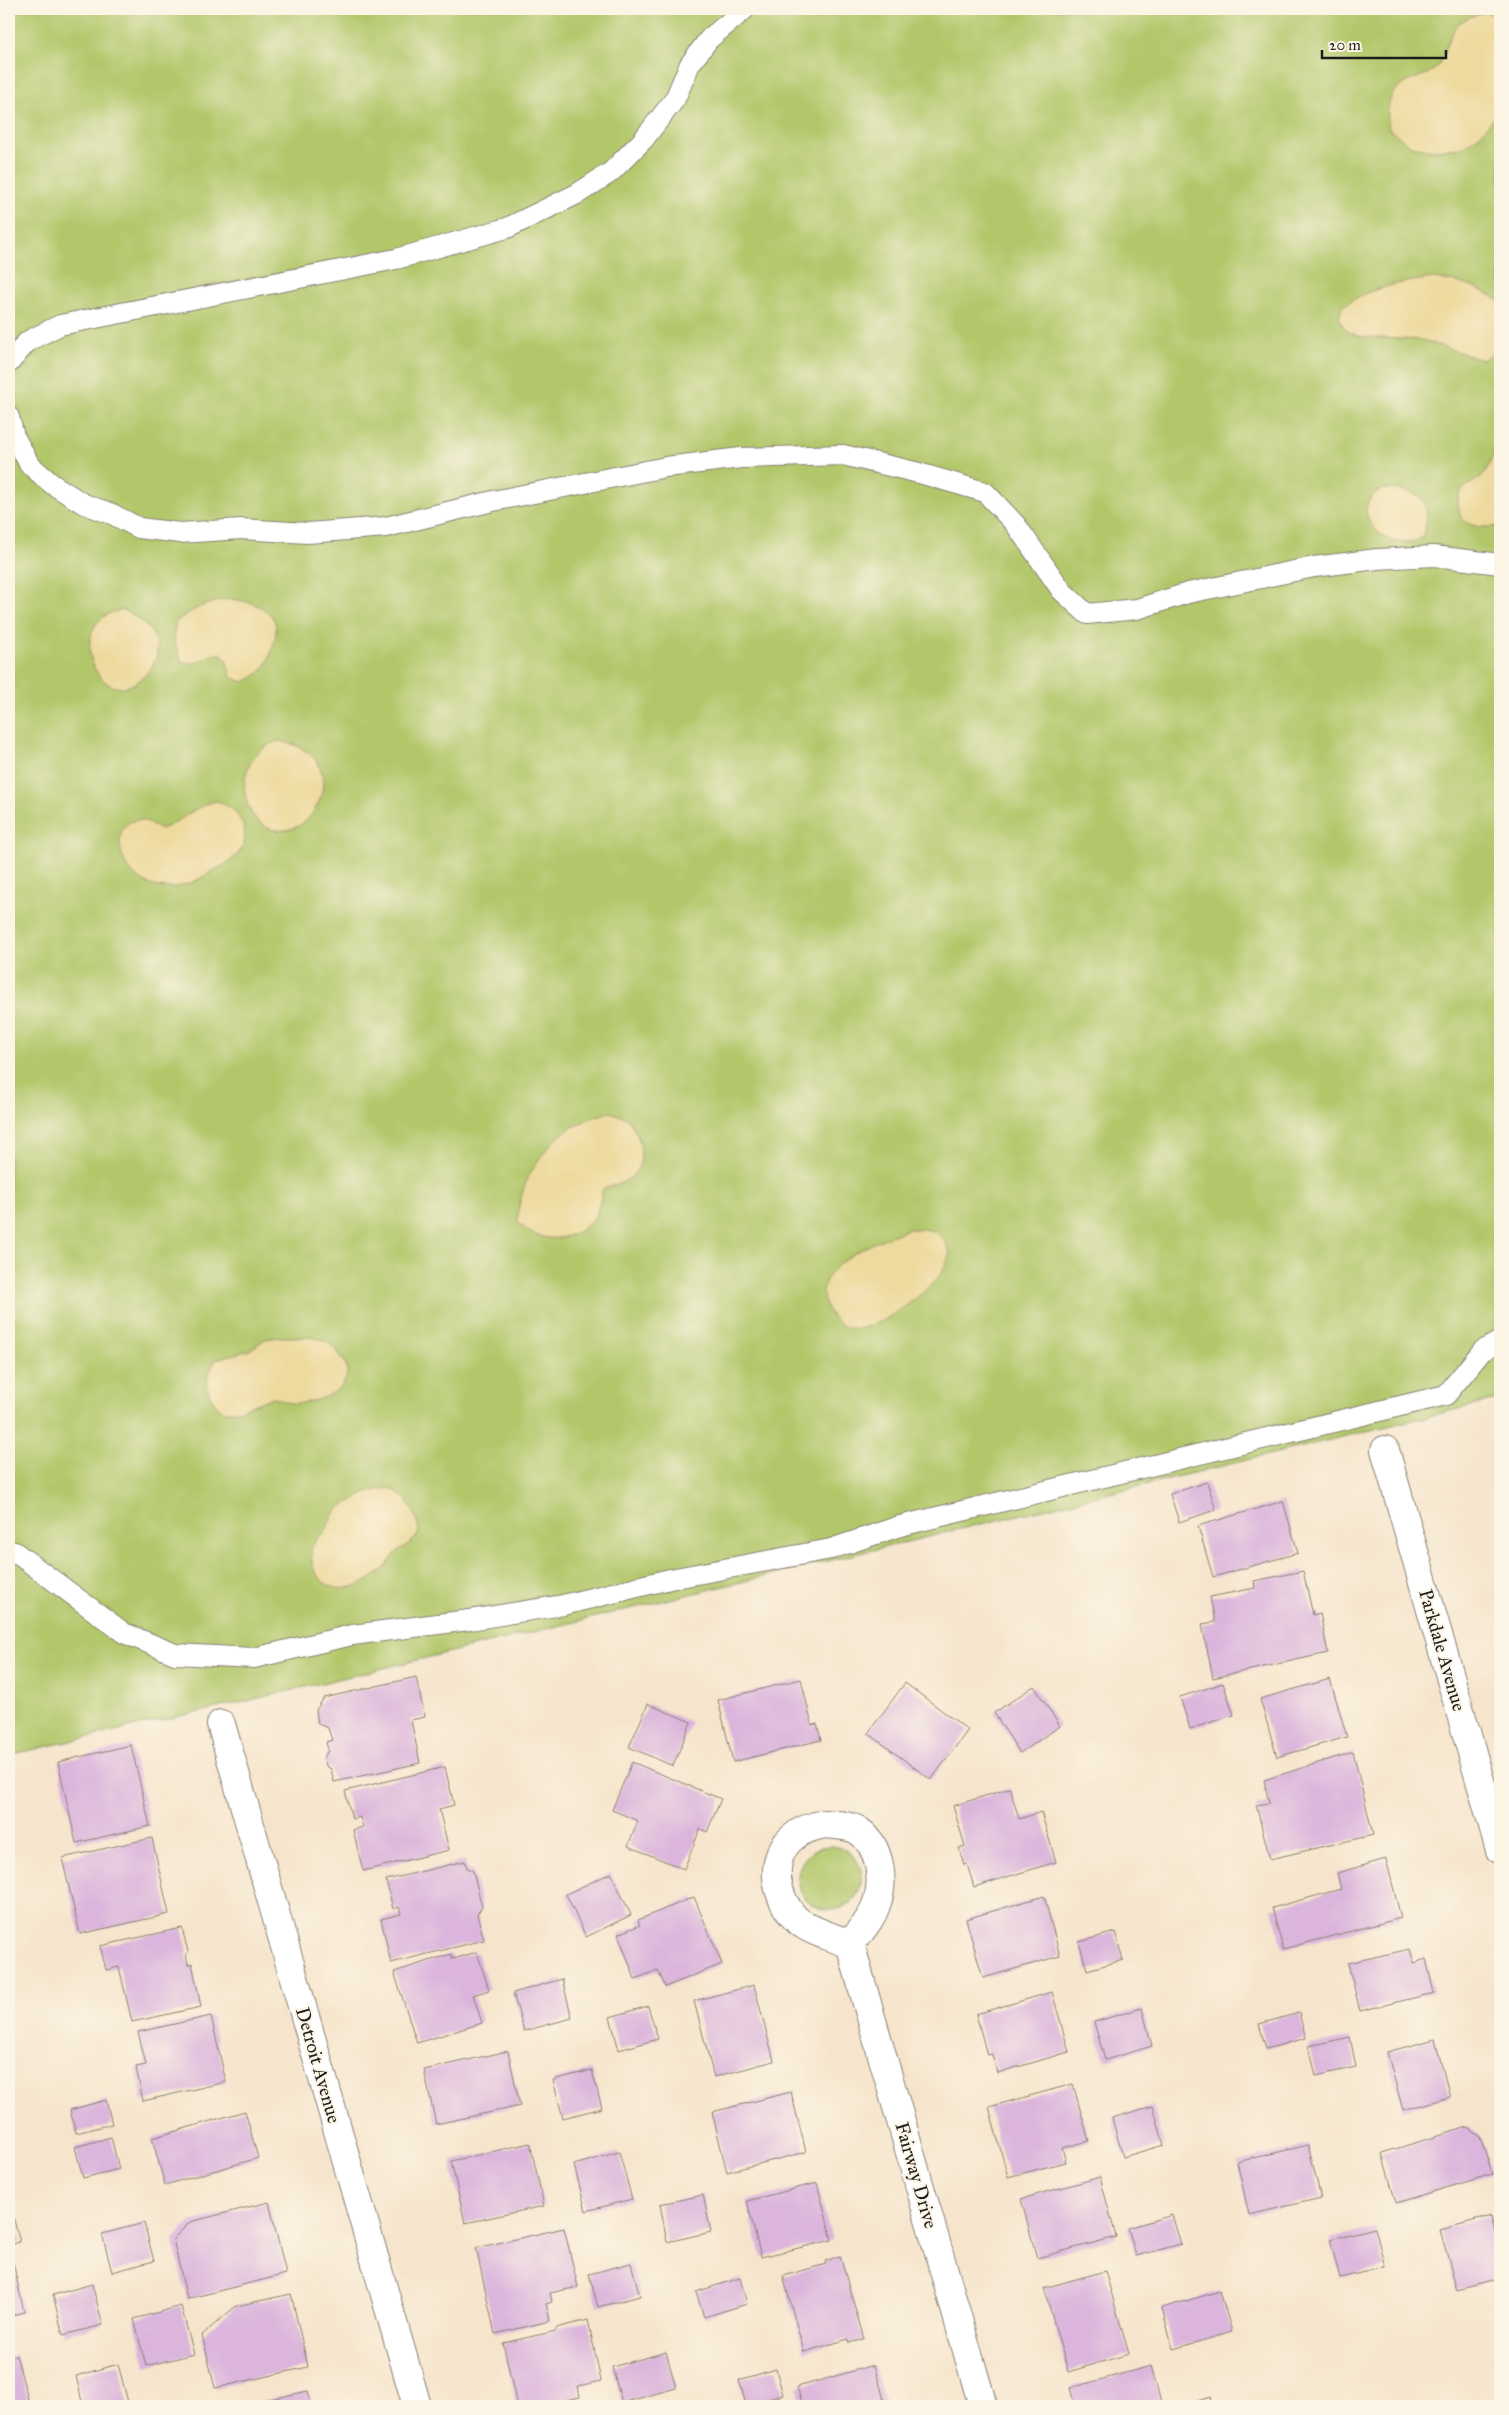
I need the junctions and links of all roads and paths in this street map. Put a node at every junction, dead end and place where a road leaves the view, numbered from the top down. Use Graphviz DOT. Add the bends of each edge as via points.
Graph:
graph roads {
  1 [pos="745,9"];
  2 [pos="9,363"];
  3 [pos="9,417"];
  4 [pos="1500,564"];
  5 [pos="1500,1341"];
  6 [pos="1385,1450"];
  7 [pos="11,1550"];
  8 [pos="220,1724"];
  9 [pos="1500,1850"];
  10 [pos="850,1944"];
  11 [pos="417,2406"];
  12 [pos="983,2406"];
  1 -- 2 [label="lane" via="709,39 690,64 675,99 643,140 611,172 577,194 507,228 396,259 60,325 28,341"];
  3 -- 4 [label="lane" via="14,436 30,465 52,484 84,504 140,528 180,533 241,529 308,534 386,527 493,501 666,468 741,458 843,455 984,492 1016,524 1062,591 1087,614 1136,609 1188,593 1314,567 1377,558 1434,556"];
  5 -- 7 [label="lane" via="1482,1350 1446,1395 900,1526 831,1549 670,1579 563,1605 352,1635 254,1658 175,1654 124,1633"];
  6 -- 9 [label="street, Parkdale Avenue"];
  8 -- 11 [label="street, Detroit Avenue"];
  10 -- 10 [label="street" via="869,1922 881,1887 874,1850 859,1831 825,1824 809,1827 794,1836 783,1850 777,1867 777,1888 784,1907 799,1922"];
  10 -- 12 [label="street, Fairway Drive"];
}
